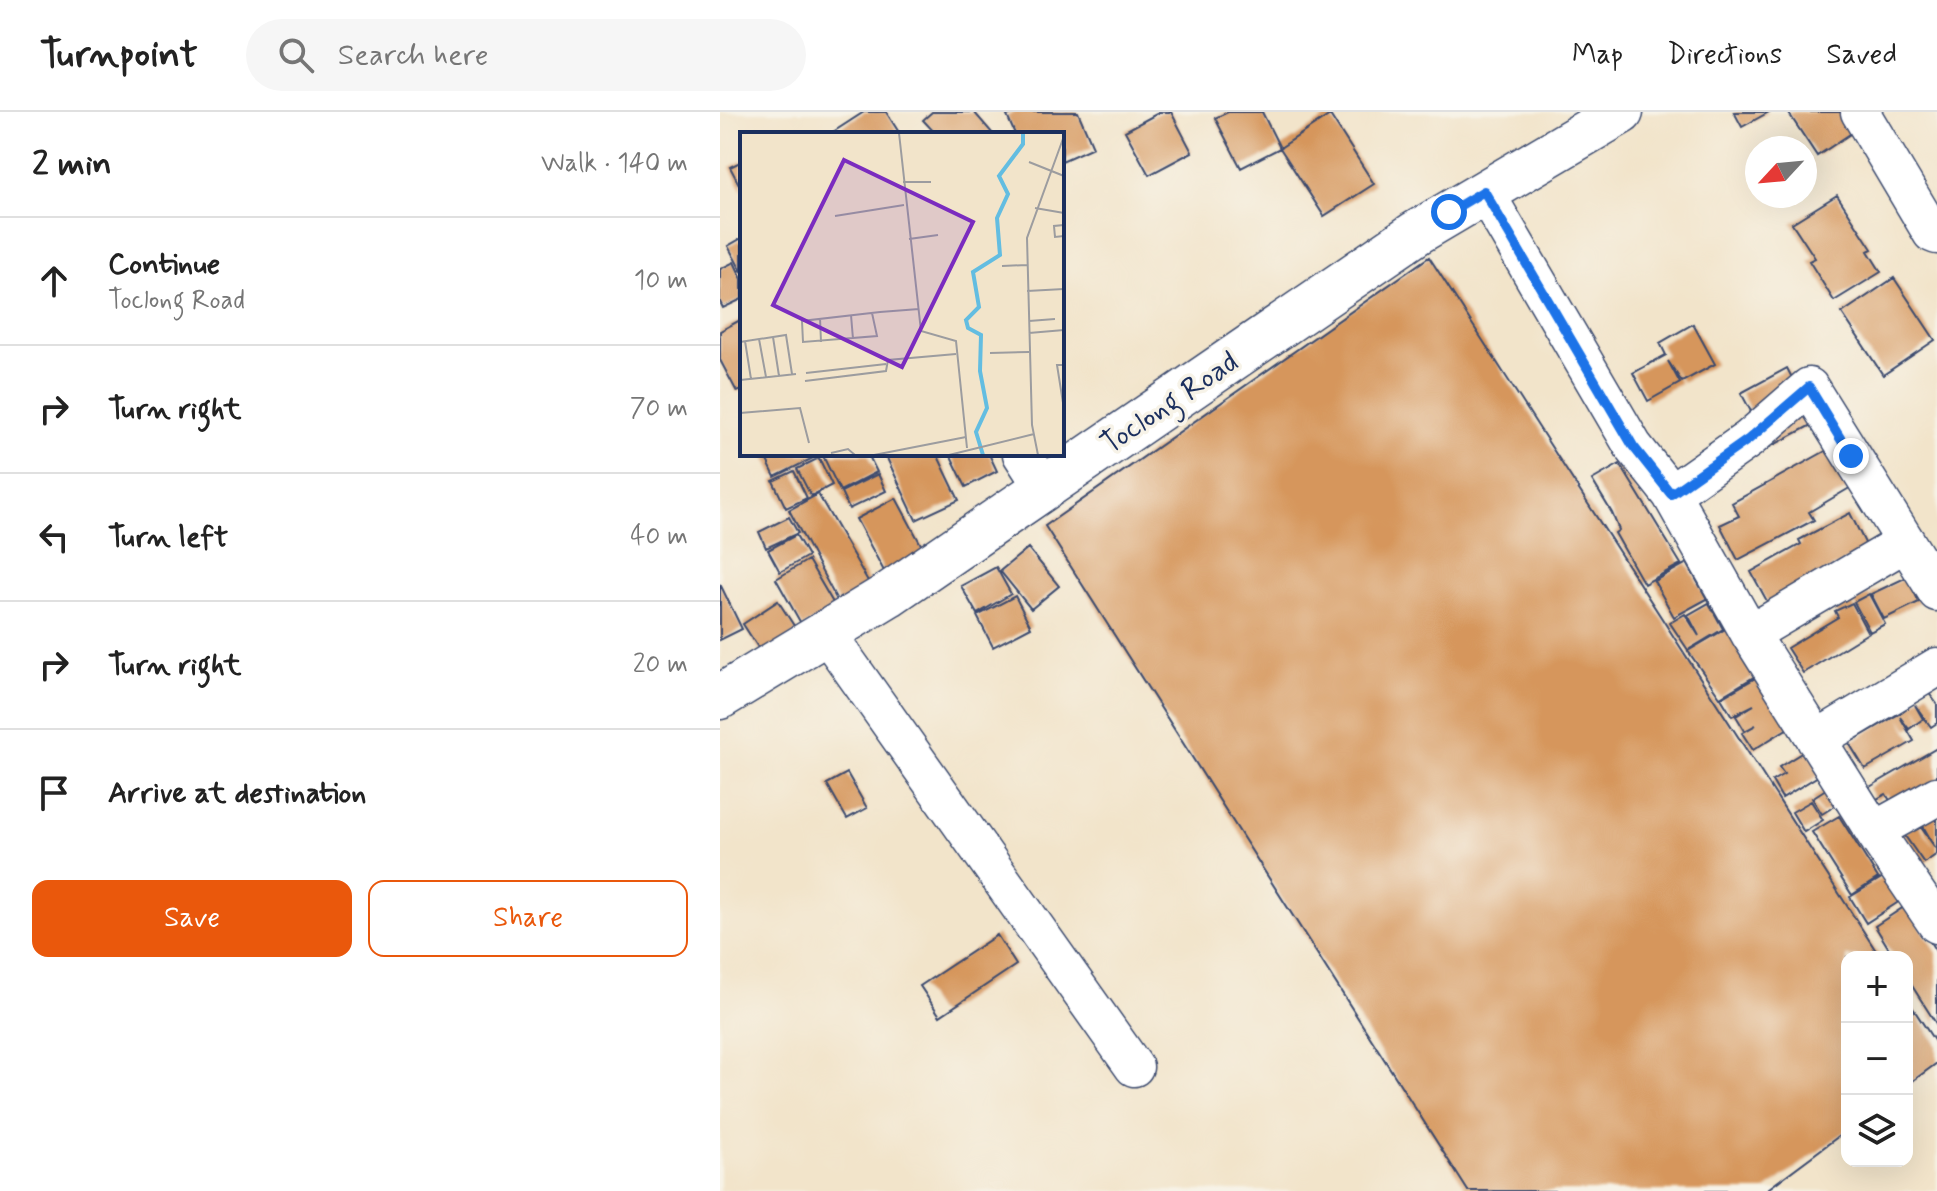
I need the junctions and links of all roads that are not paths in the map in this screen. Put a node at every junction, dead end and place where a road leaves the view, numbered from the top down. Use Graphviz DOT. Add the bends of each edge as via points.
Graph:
graph roads {
  1 [pos="1621,112"];
  2 [pos="1860,112"];
  3 [pos="1484,191"];
  4 [pos="1937,235"];
  5 [pos="1064,452"];
  6 [pos="1057,456"];
  7 [pos="1033,471"];
  8 [pos="1671,494"];
  9 [pos="1906,542"];
  10 [pos="1937,592"];
  11 [pos="827,634"];
  12 [pos="1750,634"];
  13 [pos="1937,667"];
  14 [pos="720,697"];
  15 [pos="1816,740"];
  16 [pos="1937,796"];
  17 [pos="1874,831"];
  18 [pos="1937,924"];
  19 [pos="1134,1067"];
  1 -- 3 [label="street, Toclong Road"];
  2 -- 4 [label="street"];
  3 -- 5 [label="street, Toclong Road"];
  3 -- 8 [label="street" via="1633,446"];
  6 -- 7 [label="street, Toclong Road"];
  7 -- 11 [label="street, Toclong Road"];
  8 -- 9 [label="street" via="1749,439 1809,387"];
  8 -- 12 [label="street"];
  9 -- 10 [label="street"];
  9 -- 12 [label="street"];
  11 -- 14 [label="street, Toclong Road"];
  11 -- 19 [label="street"];
  12 -- 15 [label="street"];
  13 -- 15 [label="street"];
  15 -- 17 [label="street"];
  16 -- 17 [label="street"];
  17 -- 18 [label="street"];
}
